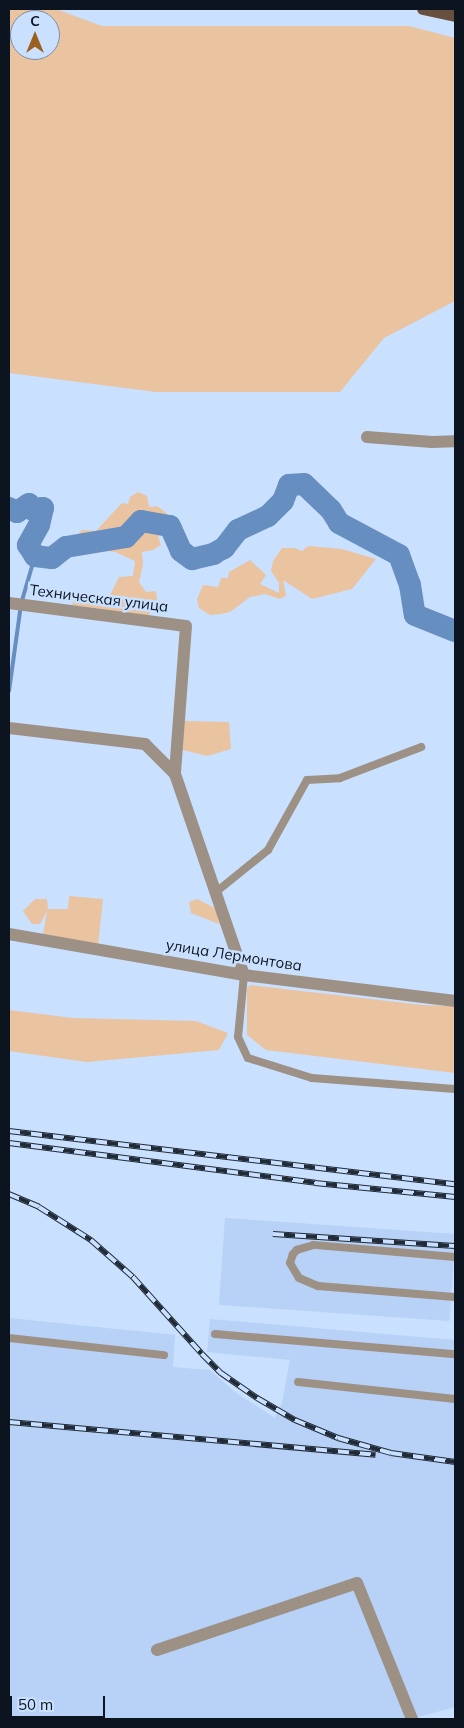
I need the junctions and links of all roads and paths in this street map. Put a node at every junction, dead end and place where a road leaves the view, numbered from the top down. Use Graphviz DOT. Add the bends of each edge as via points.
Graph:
graph roads {
  1 [pos="423,9"];
  2 [pos="455,16"];
  3 [pos="367,437"];
  4 [pos="455,441"];
  5 [pos="9,603"];
  6 [pos="9,728"];
  7 [pos="421,747"];
  8 [pos="175,774"];
  9 [pos="216,892"];
  10 [pos="9,934"];
  11 [pos="244,975"];
  12 [pos="455,1001"];
  13 [pos="455,1089"];
  14 [pos="455,1257"];
  15 [pos="455,1297"];
  16 [pos="215,1334"];
  17 [pos="9,1338"];
  18 [pos="455,1354"];
  19 [pos="164,1355"];
  20 [pos="298,1382"];
  21 [pos="455,1399"];
  22 [pos="157,1650"];
  23 [pos="412,1719"];
  1 -- 2 [label="main road"];
  3 -- 4 [label="street"];
  5 -- 8 [label="street, Техническая улица" via="186,626"];
  6 -- 8 [label="street" via="145,744"];
  7 -- 9 [label="lane" via="340,778 307,780 268,850"];
  8 -- 9 [label="street"];
  9 -- 11 [label="street"];
  10 -- 11 [label="street, улица Лермонтова"];
  11 -- 12 [label="street, улица Лермонтова"];
  11 -- 13 [label="lane" via="238,1037 248,1058 312,1078"];
  14 -- 15 [label="lane" via="314,1245 297,1250 290,1263 300,1278 318,1286"];
  16 -- 18 [label="lane"];
  17 -- 19 [label="lane"];
  20 -- 21 [label="lane"];
  22 -- 23 [label="street" via="357,1582"];
}
